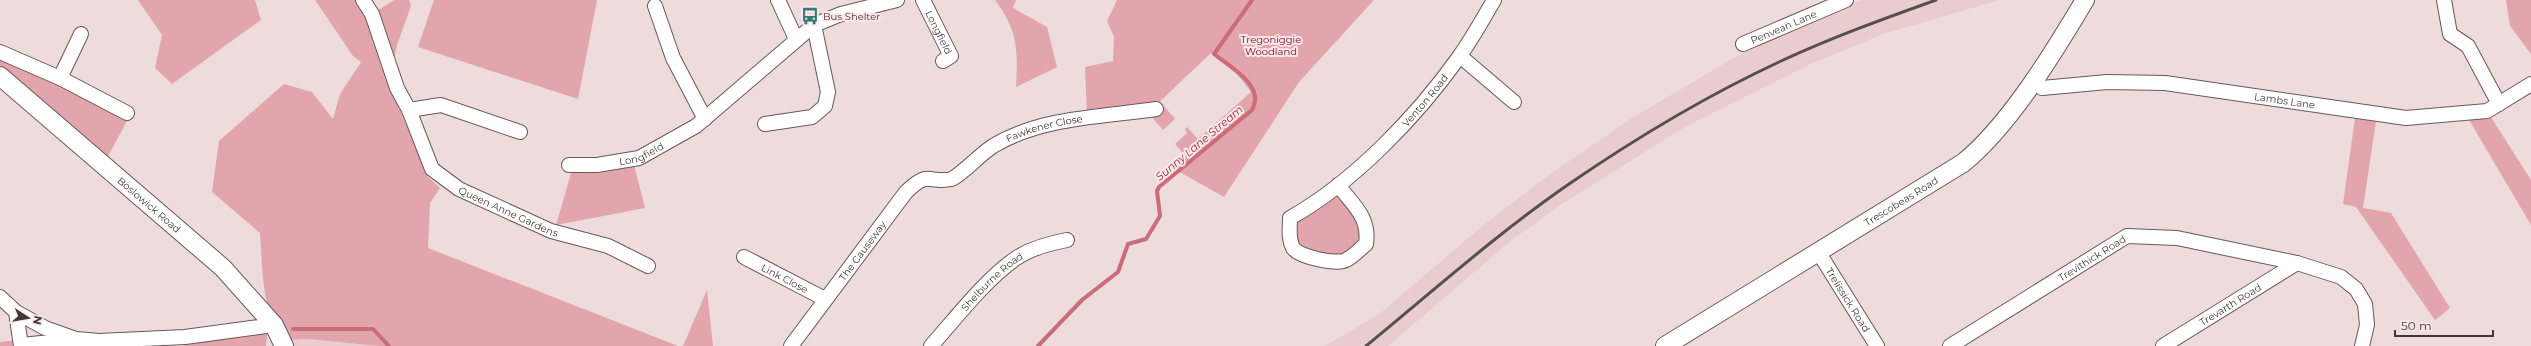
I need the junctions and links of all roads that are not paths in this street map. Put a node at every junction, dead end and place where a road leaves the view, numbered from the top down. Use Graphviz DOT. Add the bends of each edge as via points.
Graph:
graph roads {
  1 [pos="364,0"];
  2 [pos="778,0"];
  3 [pos="897,0"];
  4 [pos="923,0"];
  5 [pos="1494,0"];
  6 [pos="1846,0"];
  7 [pos="2085,0"];
  8 [pos="2444,0"];
  9 [pos="655,6"];
  10 [pos="814,25"];
  11 [pos="81,34"];
  12 [pos="796,38"];
  13 [pos="1743,44"];
  14 [pos="0,52"];
  15 [pos="1460,56"];
  16 [pos="943,60"];
  17 [pos="0,76"];
  18 [pos="60,78"];
  19 [pos="2032,80"];
  20 [pos="2531,84"];
  21 [pos="1514,102"];
  22 [pos="2499,104"];
  23 [pos="1156,109"];
  24 [pos="409,110"];
  25 [pos="127,113"];
  26 [pos="705,119"];
  27 [pos="765,124"];
  28 [pos="520,132"];
  29 [pos="570,165"];
  30 [pos="946,180"];
  31 [pos="1338,185"];
  32 [pos="1067,240"];
  33 [pos="1819,253"];
  34 [pos="744,257"];
  35 [pos="2297,263"];
  36 [pos="648,266"];
  37 [pos="0,297"];
  38 [pos="825,299"];
  39 [pos="16,312"];
  40 [pos="274,325"];
  41 [pos="76,339"];
  42 [pos="21,345"];
  43 [pos="284,346"];
  44 [pos="790,346"];
  45 [pos="931,346"];
  46 [pos="1665,346"];
  47 [pos="1877,346"];
  48 [pos="1950,346"];
  49 [pos="2163,346"];
  50 [pos="2362,346"];
  1 -- 24 [label="street, Queen Anne Gardens" via="372,14 397,88"];
  2 -- 12 [label="street"];
  3 -- 10 [label="street, Longfield" via="841,14"];
  4 -- 16 [label="street, Longfield" via="951,56"];
  5 -- 15 [label="street, Venton Road"];
  6 -- 13 [label="street, Penvean Lane"];
  7 -- 19 [label="street, Trescobeas Road"];
  8 -- 22 [label="street" via="2450,34 2468,46"];
  9 -- 26 [label="street" via="673,58"];
  10 -- 12 [label="street, Longfield"];
  10 -- 27 [label="street" via="828,92 825,106 812,116"];
  11 -- 18 [label="street"];
  12 -- 26 [label="street, Longfield"];
  14 -- 18 [label="street"];
  15 -- 21 [label="street"];
  15 -- 31 [label="street, Venton Road" via="1422,106"];
  17 -- 40 [label="street, Boslowick Road" via="223,268"];
  18 -- 25 [label="street"];
  19 -- 22 [label="street, Lambs Lane" via="2042,88 2107,82 2165,83 2406,118 2487,111"];
  19 -- 33 [label="street, Trescobeas Road" via="1984,147 1963,164"];
  20 -- 22 [label="street, Lambs Lane"];
  23 -- 30 [label="street, Fawkener Close" via="1069,120 1023,132 993,146 957,176"];
  24 -- 28 [label="street" via="441,105"];
  24 -- 36 [label="street, Queen Anne Gardens" via="432,169 459,189 551,231 608,246"];
  26 -- 29 [label="street, Longfield" via="639,158 597,165"];
  30 -- 38 [label="street, The Causeway" via="930,177 919,179 906,192"];
  31 -- 31 [label="street, Venton Road" via="1366,220 1366,244 1346,260 1334,262 1294,250 1290,239 1290,218"];
  32 -- 45 [label="street, Shelburne Road" via="1053,242 1015,258"];
  33 -- 46 [label="street, Trescobeas Road"];
  33 -- 47 [label="street, Trelissick Road"];
  34 -- 38 [label="street, Link Close"];
  35 -- 48 [label="street, Trevithick Road" via="2177,238 2127,236"];
  35 -- 49 [label="street, Trevarth Road"];
  35 -- 50 [label="street, Trevithick Road" via="2341,277 2356,289 2365,304 2367,325"];
  37 -- 39 [label="street"];
  38 -- 44 [label="street, The Causeway"];
  39 -- 41 [label="street" via="45,328"];
  39 -- 42 [label="street"];
  40 -- 41 [label="street" via="185,337 99,341"];
  40 -- 43 [label="street, Boslowick Road"];
  41 -- 42 [label="street"];
}
